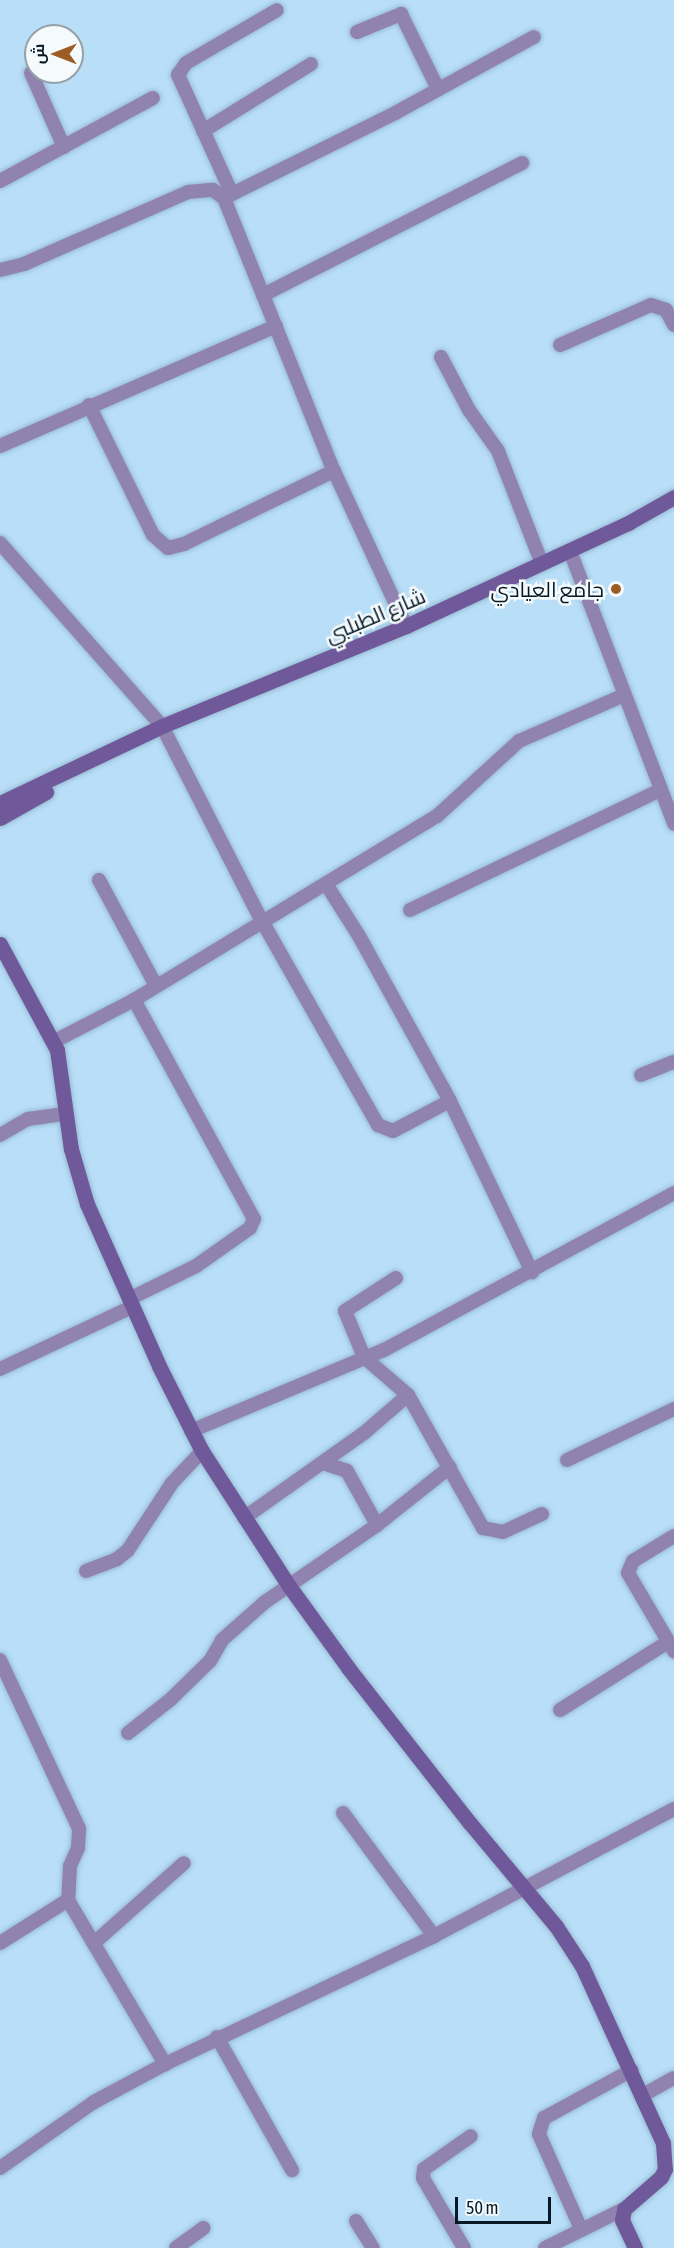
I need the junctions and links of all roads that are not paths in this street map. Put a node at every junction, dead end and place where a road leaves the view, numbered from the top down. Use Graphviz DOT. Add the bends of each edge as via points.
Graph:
graph roads {
  1 [pos="277,10"];
  2 [pos="357,32"];
  3 [pos="534,38"];
  4 [pos="311,64"];
  5 [pos="36,84"];
  6 [pos="438,89"];
  7 [pos="153,98"];
  8 [pos="203,131"];
  9 [pos="64,147"];
  10 [pos="522,163"];
  11 [pos="0,181"];
  12 [pos="228,196"];
  13 [pos="0,270"];
  14 [pos="263,294"];
  15 [pos="674,325"];
  16 [pos="276,326"];
  17 [pos="560,345"];
  18 [pos="441,357"];
  19 [pos="89,405"];
  20 [pos="0,446"];
  21 [pos="334,471"];
  22 [pos="674,497"];
  23 [pos="0,543"];
  24 [pos="570,551"];
  25 [pos="542,564"];
  26 [pos="406,626"];
  27 [pos="622,696"];
  28 [pos="162,726"];
  29 [pos="89,764"];
  30 [pos="660,790"];
  31 [pos="0,803"];
  32 [pos="0,818"];
  33 [pos="674,824"];
  34 [pos="99,880"];
  35 [pos="326,884"];
  36 [pos="410,910"];
  37 [pos="262,921"];
  38 [pos="0,944"];
  39 [pos="156,986"];
  40 [pos="134,1000"];
  41 [pos="53,1042"];
  42 [pos="674,1062"];
  43 [pos="641,1075"];
  44 [pos="450,1101"];
  45 [pos="65,1114"];
  46 [pos="0,1135"];
  47 [pos="674,1193"];
  48 [pos="532,1272"];
  49 [pos="396,1278"];
  50 [pos="131,1303"];
  51 [pos="364,1358"];
  52 [pos="0,1369"];
  53 [pos="408,1395"];
  54 [pos="674,1409"];
  55 [pos="191,1431"];
  56 [pos="202,1451"];
  57 [pos="567,1460"];
  58 [pos="323,1463"];
  59 [pos="450,1467"];
  60 [pos="542,1514"];
  61 [pos="244,1518"];
  62 [pos="377,1525"];
  63 [pos="674,1536"];
  64 [pos="86,1571"];
  65 [pos="289,1586"];
  66 [pos="671,1646"];
  67 [pos="0,1660"];
  68 [pos="560,1710"];
  69 [pos="128,1733"];
  70 [pos="674,1809"];
  71 [pos="343,1813"];
  72 [pos="184,1863"];
  73 [pos="525,1888"];
  74 [pos="68,1900"];
  75 [pos="434,1936"];
  76 [pos="0,1943"];
  77 [pos="94,1943"];
  78 [pos="217,2037"];
  79 [pos="165,2064"];
  80 [pos="632,2070"];
  81 [pos="674,2078"];
  82 [pos="643,2095"];
  83 [pos="471,2136"];
  84 [pos="663,2142"];
  85 [pos="674,2160"];
  86 [pos="0,2168"];
  87 [pos="292,2170"];
  88 [pos="624,2209"];
  89 [pos="356,2221"];
  90 [pos="204,2228"];
  91 [pos="581,2229"];
  92 [pos="176,2248"];
  93 [pos="373,2248"];
  94 [pos="464,2248"];
  95 [pos="545,2248"];
  96 [pos="635,2248"];
  1 -- 8 [label="street" via="180,70 182,87"];
  2 -- 6 [label="street" via="400,14"];
  3 -- 6 [label="street"];
  4 -- 8 [label="street"];
  5 -- 9 [label="street"];
  6 -- 12 [label="street"];
  7 -- 9 [label="street"];
  8 -- 12 [label="street"];
  9 -- 11 [label="street"];
  10 -- 14 [label="street"];
  12 -- 13 [label="street" via="213,190 188,192 24,264"];
  12 -- 14 [label="street"];
  14 -- 16 [label="street"];
  15 -- 17 [label="street" via="666,310 651,305"];
  16 -- 19 [label="street"];
  16 -- 21 [label="street"];
  18 -- 25 [label="street" via="469,410 498,451"];
  19 -- 20 [label="street"];
  19 -- 21 [label="street" via="153,535 168,548 184,544"];
  21 -- 26 [label="street"];
  22 -- 24 [label="street, شارع الطبلبي"];
  23 -- 28 [label="street"];
  24 -- 25 [label="street, شارع الطبلبي"];
  24 -- 27 [label="street"];
  25 -- 26 [label="street, شارع الطبلبي"];
  26 -- 28 [label="street, شارع الطبلبي"];
  27 -- 30 [label="street"];
  27 -- 35 [label="street" via="519,741 444,811"];
  28 -- 29 [label="street, شارع الطبلبي"];
  28 -- 37 [label="street"];
  29 -- 31 [label="street, شارع الطبلبي"];
  29 -- 32 [label="street, شارع الطبلبي"];
  30 -- 33 [label="street"];
  30 -- 36 [label="street"];
  34 -- 39 [label="street"];
  35 -- 37 [label="street"];
  35 -- 44 [label="street"];
  37 -- 39 [label="street"];
  37 -- 44 [label="street" via="381,1128 389,1132 401,1129"];
  38 -- 41 [label="street"];
  39 -- 40 [label="street"];
  40 -- 41 [label="street"];
  40 -- 50 [label="street" via="254,1219 250,1228 196,1266"];
  41 -- 45 [label="street" via="60,1061"];
  42 -- 43 [label="street"];
  44 -- 48 [label="street"];
  45 -- 46 [label="street" via="28,1119"];
  45 -- 50 [label="street" via="87,1204"];
  47 -- 48 [label="street"];
  48 -- 51 [label="street"];
  49 -- 51 [label="street" via="345,1311"];
  50 -- 52 [label="street"];
  50 -- 55 [label="street"];
  51 -- 53 [label="street"];
  51 -- 55 [label="street"];
  53 -- 58 [label="street"];
  53 -- 59 [label="street"];
  54 -- 57 [label="street"];
  55 -- 56 [label="street"];
  56 -- 61 [label="street"];
  56 -- 64 [label="street" via="172,1483 128,1550 117,1559"];
  58 -- 61 [label="street"];
  58 -- 62 [label="street" via="348,1471"];
  59 -- 60 [label="street" via="483,1528 503,1532"];
  59 -- 62 [label="street"];
  61 -- 65 [label="street"];
  62 -- 65 [label="street"];
  63 -- 66 [label="street" via="633,1561 628,1573"];
  65 -- 69 [label="street" via="222,1640 195,1676"];
  65 -- 73 [label="street" via="462,1813"];
  66 -- 68 [label="street"];
  67 -- 74 [label="street" via="79,1829 78,1848 70,1866"];
  70 -- 73 [label="street"];
  71 -- 75 [label="street"];
  72 -- 77 [label="street"];
  73 -- 75 [label="street"];
  73 -- 80 [label="street" via="582,1966"];
  74 -- 76 [label="street"];
  74 -- 77 [label="street"];
  75 -- 78 [label="street"];
  77 -- 79 [label="street"];
  78 -- 79 [label="street"];
  78 -- 87 [label="street"];
  79 -- 86 [label="street" via="94,2102"];
  80 -- 82 [label="street"];
  80 -- 91 [label="street" via="544,2118 539,2134"];
  81 -- 82 [label="street"];
  82 -- 84 [label="street"];
  83 -- 94 [label="street" via="424,2169 423,2178"];
  84 -- 85 [label="street"];
  84 -- 88 [label="street" via="665,2169 661,2177"];
  88 -- 91 [label="street"];
  88 -- 96 [label="street" via="622,2220"];
  89 -- 93 [label="street"];
  90 -- 92 [label="street"];
  91 -- 95 [label="street"];
}
